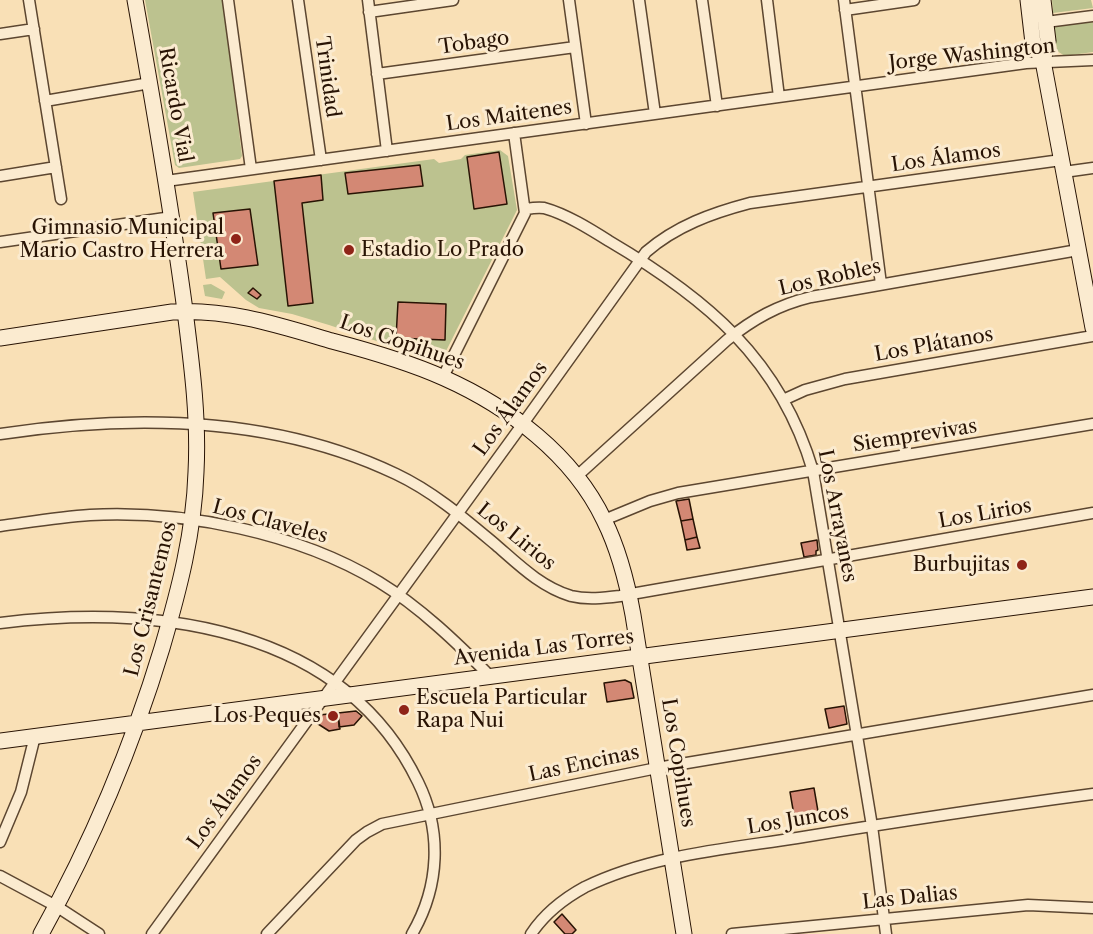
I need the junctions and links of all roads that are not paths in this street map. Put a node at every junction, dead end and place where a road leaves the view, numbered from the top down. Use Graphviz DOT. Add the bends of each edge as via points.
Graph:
graph roads {
  1 [pos="29,0"];
  2 [pos="135,0"];
  3 [pos="228,0"];
  4 [pos="298,0"];
  5 [pos="453,0"];
  6 [pos="569,0"];
  7 [pos="639,0"];
  8 [pos="702,0"];
  9 [pos="766,0"];
  10 [pos="914,0"];
  11 [pos="1028,0"];
  12 [pos="1043,0"];
  13 [pos="844,5"];
  14 [pos="368,6"];
  15 [pos="1093,16"];
  16 [pos="1046,22"];
  17 [pos="34,29"];
  18 [pos="0,34"];
  19 [pos="575,47"];
  20 [pos="1093,60"];
  21 [pos="1043,61"];
  22 [pos="377,74"];
  23 [pos="150,83"];
  24 [pos="856,87"];
  25 [pos="779,97"];
  26 [pos="45,101"];
  27 [pos="717,106"];
  28 [pos="655,114"];
  29 [pos="586,124"];
  30 [pos="514,133"];
  31 [pos="387,151"];
  32 [pos="321,160"];
  33 [pos="1063,166"];
  34 [pos="56,167"];
  35 [pos="1093,168"];
  36 [pos="251,169"];
  37 [pos="0,176"];
  38 [pos="166,181"];
  39 [pos="868,186"];
  40 [pos="61,199"];
  41 [pos="526,209"];
  42 [pos="172,217"];
  43 [pos="0,242"];
  44 [pos="1078,250"];
  45 [pos="640,260"];
  46 [pos="1088,276"];
  47 [pos="881,284"];
  48 [pos="185,311"];
  49 [pos="1093,328"];
  50 [pos="735,334"];
  51 [pos="1093,336"];
  52 [pos="0,338"];
  53 [pos="443,377"];
  54 [pos="783,400"];
  55 [pos="197,423"];
  56 [pos="1093,424"];
  57 [pos="522,425"];
  58 [pos="0,434"];
  59 [pos="813,471"];
  60 [pos="576,477"];
  61 [pos="458,513"];
  62 [pos="1093,513"];
  63 [pos="192,520"];
  64 [pos="604,520"];
  65 [pos="0,526"];
  66 [pos="828,560"];
  67 [pos="398,595"];
  68 [pos="629,595"];
  69 [pos="1093,597"];
  70 [pos="170,621"];
  71 [pos="0,623"];
  72 [pos="840,630"];
  73 [pos="639,657"];
  74 [pos="490,676"];
  75 [pos="334,683"];
  76 [pos="350,695"];
  77 [pos="1093,695"];
  78 [pos="322,699"];
  79 [pos="138,723"];
  80 [pos="857,734"];
  81 [pos="35,736"];
  82 [pos="0,741"];
  83 [pos="657,768"];
  84 [pos="1093,794"];
  85 [pos="431,814"];
  86 [pos="872,826"];
  87 [pos="0,842"];
  88 [pos="672,858"];
  89 [pos="0,876"];
  90 [pos="56,906"];
  91 [pos="1093,908"];
  92 [pos="885,919"];
  93 [pos="41,934"];
  94 [pos="99,934"];
  95 [pos="152,934"];
  96 [pos="267,934"];
  97 [pos="412,934"];
  98 [pos="531,934"];
  99 [pos="684,934"];
  100 [pos="732,934"];
  101 [pos="886,934"];
  1 -- 17 [label="street"];
  2 -- 23 [label="street, Ricardo Vial"];
  3 -- 36 [label="street"];
  4 -- 32 [label="street, Trinidad"];
  5 -- 14 [label="street"];
  6 -- 19 [label="street"];
  7 -- 28 [label="street"];
  8 -- 27 [label="street"];
  9 -- 25 [label="street"];
  10 -- 13 [label="street"];
  11 -- 21 [label="street" via="1034,43"];
  12 -- 16 [label="street"];
  13 -- 24 [label="street"];
  14 -- 22 [label="street"];
  15 -- 16 [label="street"];
  16 -- 21 [label="street"];
  17 -- 18 [label="street"];
  17 -- 26 [label="street"];
  19 -- 22 [label="street, Tobago"];
  19 -- 29 [label="street"];
  20 -- 21 [label="street, Jorge Washington"];
  21 -- 24 [label="street, Jorge Washington"];
  21 -- 33 [label="street"];
  22 -- 31 [label="street"];
  23 -- 26 [label="street"];
  23 -- 38 [label="street, Ricardo Vial"];
  24 -- 25 [label="street, Los Maitenes"];
  24 -- 39 [label="street"];
  25 -- 27 [label="street, Los Maitenes"];
  26 -- 34 [label="street"];
  27 -- 28 [label="street, Los Maitenes"];
  28 -- 29 [label="street, Los Maitenes"];
  29 -- 30 [label="street, Los Maitenes"];
  30 -- 31 [label="street, Los Maitenes"];
  30 -- 41 [label="street"];
  31 -- 32 [label="street, Los Maitenes"];
  32 -- 36 [label="street, Los Maitenes"];
  33 -- 35 [label="street, Los Álamos"];
  33 -- 39 [label="street, Los Álamos"];
  33 -- 44 [label="street"];
  34 -- 37 [label="street"];
  34 -- 40 [label="street"];
  36 -- 38 [label="street, Los Maitenes"];
  38 -- 42 [label="street, Ricardo Vial"];
  39 -- 45 [label="street, Los Álamos" via="768,199 732,208 674,232"];
  39 -- 47 [label="street"];
  41 -- 45 [label="street, Los Arrayanes" via="543,208 559,214"];
  41 -- 53 [label="street"];
  42 -- 43 [label="street"];
  42 -- 48 [label="street, Los Crisantemos"];
  44 -- 46 [label="street"];
  44 -- 47 [label="street, Los Robles"];
  45 -- 50 [label="street, Los Arrayanes" via="689,294"];
  45 -- 57 [label="street, Los Álamos"];
  46 -- 49 [label="street"];
  47 -- 50 [label="street, Los Robles" via="786,304"];
  48 -- 52 [label="street, Los Copihues"];
  48 -- 53 [label="street, Los Copihues" via="274,324"];
  48 -- 55 [label="street, Los Crisantemos"];
  50 -- 54 [label="street, Los Arrayanes" via="762,366"];
  50 -- 60 [label="street, Los Robles"];
  51 -- 54 [label="street, Los Plátanos" via="854,377"];
  53 -- 57 [label="street, Los Copihues" via="482,397"];
  54 -- 59 [label="street, Los Arrayanes" via="801,434"];
  55 -- 58 [label="street, Los Lirios" via="88,424"];
  55 -- 61 [label="street, Los Lirios" via="258,430 355,457 414,483"];
  55 -- 63 [label="street, Los Crisantemos"];
  56 -- 59 [label="street, Siemprevivas"];
  57 -- 60 [label="street, Los Copihues" via="552,449"];
  57 -- 61 [label="street, Los Álamos"];
  59 -- 64 [label="street, Siemprevivas" via="670,495"];
  59 -- 66 [label="street, Los Arrayanes"];
  60 -- 64 [label="street, Los Copihues"];
  61 -- 67 [label="street, Los Álamos"];
  61 -- 68 [label="street, Los Lirios" via="532,576 557,591 592,599"];
  62 -- 66 [label="street, Los Lirios"];
  63 -- 65 [label="street, Los Claveles" via="91,515"];
  63 -- 67 [label="street, Los Claveles" via="318,552"];
  63 -- 70 [label="street, Los Crisantemos"];
  64 -- 68 [label="street, Los Copihues"];
  66 -- 68 [label="street, Los Lirios"];
  66 -- 72 [label="street, Los Arrayanes"];
  67 -- 74 [label="street, Los Claveles"];
  67 -- 75 [label="street, Los Álamos"];
  68 -- 73 [label="street, Los Copihues"];
  69 -- 72 [label="street, Avenida Las Torres"];
  70 -- 71 [label="street" via="48,618"];
  70 -- 75 [label="street" via="250,640"];
  70 -- 79 [label="street, Los Crisantemos"];
  72 -- 73 [label="street, Avenida Las Torres"];
  72 -- 80 [label="street, Los Arrayanes"];
  73 -- 74 [label="street, Avenida Las Torres"];
  73 -- 83 [label="street, Los Copihues"];
  74 -- 76 [label="street, Avenida Las Torres"];
  75 -- 76 [label="street"];
  75 -- 78 [label="street, Los Álamos"];
  76 -- 78 [label="street, Avenida Las Torres"];
  76 -- 85 [label="street" via="395,742 413,771"];
  77 -- 80 [label="street, Las Encinas"];
  78 -- 79 [label="street, Avenida Las Torres"];
  78 -- 95 [label="street, Los Álamos"];
  79 -- 81 [label="street, Avenida Las Torres"];
  79 -- 90 [label="street, Los Crisantemos"];
  80 -- 83 [label="street, Las Encinas"];
  80 -- 86 [label="street, Los Arrayanes"];
  81 -- 82 [label="street, Avenida Las Torres"];
  81 -- 87 [label="street" via="21,792"];
  83 -- 85 [label="street, Las Encinas"];
  83 -- 88 [label="street, Los Copihues"];
  84 -- 86 [label="street, Los Juncos"];
  85 -- 96 [label="street, Las Encinas" via="382,824 362,836"];
  85 -- 97 [label="street" via="434,874 423,913"];
  86 -- 88 [label="street, Los Juncos"];
  86 -- 92 [label="street, Los Arrayanes"];
  88 -- 98 [label="street, Los Juncos" via="601,880 572,894 550,910"];
  88 -- 99 [label="street, Los Copihues"];
  89 -- 90 [label="street"];
  90 -- 93 [label="street, Los Crisantemos"];
  90 -- 94 [label="street"];
  91 -- 92 [label="street, Las Dalias" via="1028,905"];
  92 -- 100 [label="street, Las Dalias"];
  92 -- 101 [label="street, Los Arrayanes"];
}
